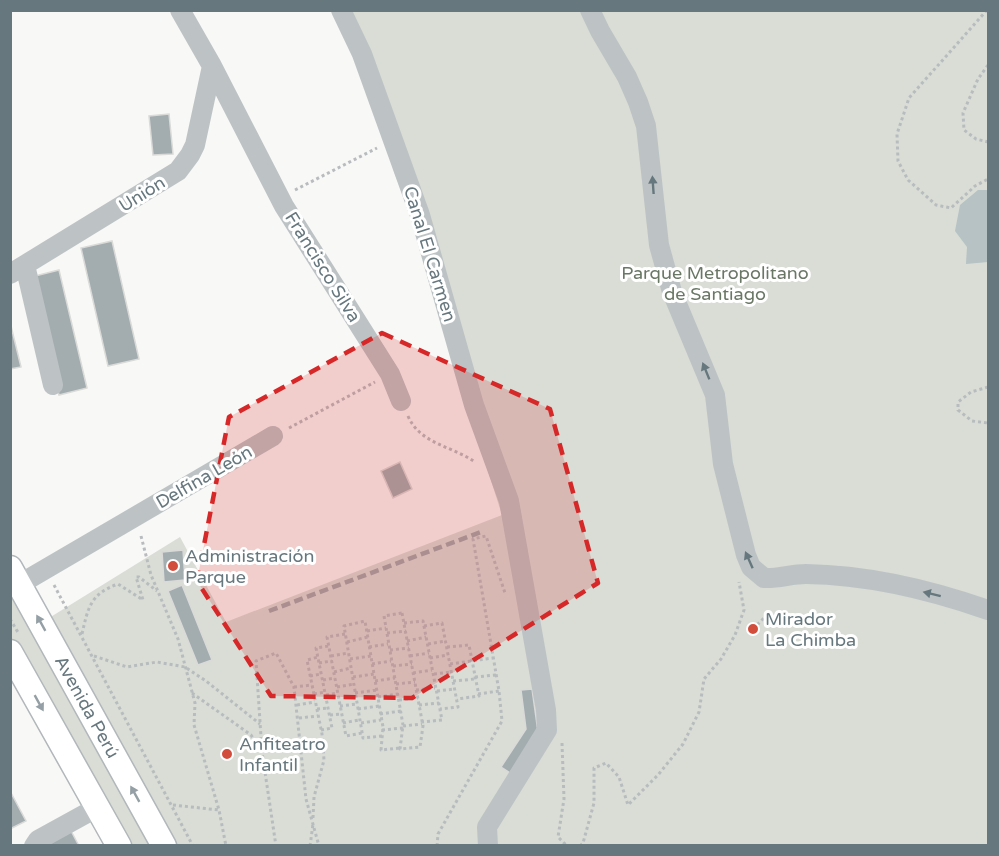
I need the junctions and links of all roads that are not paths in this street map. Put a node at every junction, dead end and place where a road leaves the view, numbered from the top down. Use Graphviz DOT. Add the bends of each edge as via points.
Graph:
graph roads {
  1 [pos="180,10"];
  2 [pos="341,10"];
  3 [pos="590,10"];
  4 [pos="212,66"];
  5 [pos="18,269"];
  6 [pos="53,385"];
  7 [pos="401,401"];
  8 [pos="273,436"];
  9 [pos="15,576"];
  10 [pos="988,610"];
  11 [pos="10,652"];
  12 [pos="98,807"];
  13 [pos="34,846"];
  14 [pos="119,846"];
  15 [pos="164,846"];
  16 [pos="488,846"];
  1 -- 4 [label="street, Francisco Silva"];
  2 -- 16 [label="street, Canal El Carmen" via="362,54 420,215 474,405 506,494 546,710 547,730 487,827"];
  10 -- 3 [label="street, one-way" via="937,595 837,576 796,574 764,578 751,567 723,465 715,395 672,292 659,245 646,126 627,76"];
  4 -- 5 [label="street, Unión" via="195,145 178,171"];
  4 -- 7 [label="street, Francisco Silva" via="280,198 390,374"];
  5 -- 6 [label="street"];
  8 -- 9 [label="street, Delfina León" via="45,570"];
  15 -- 9 [label="main road, Avenida Perú, one-way"];
  11 -- 12 [label="main road, one-way"];
  12 -- 13 [label="street" via="38,840"];
  12 -- 14 [label="main road"];
}
